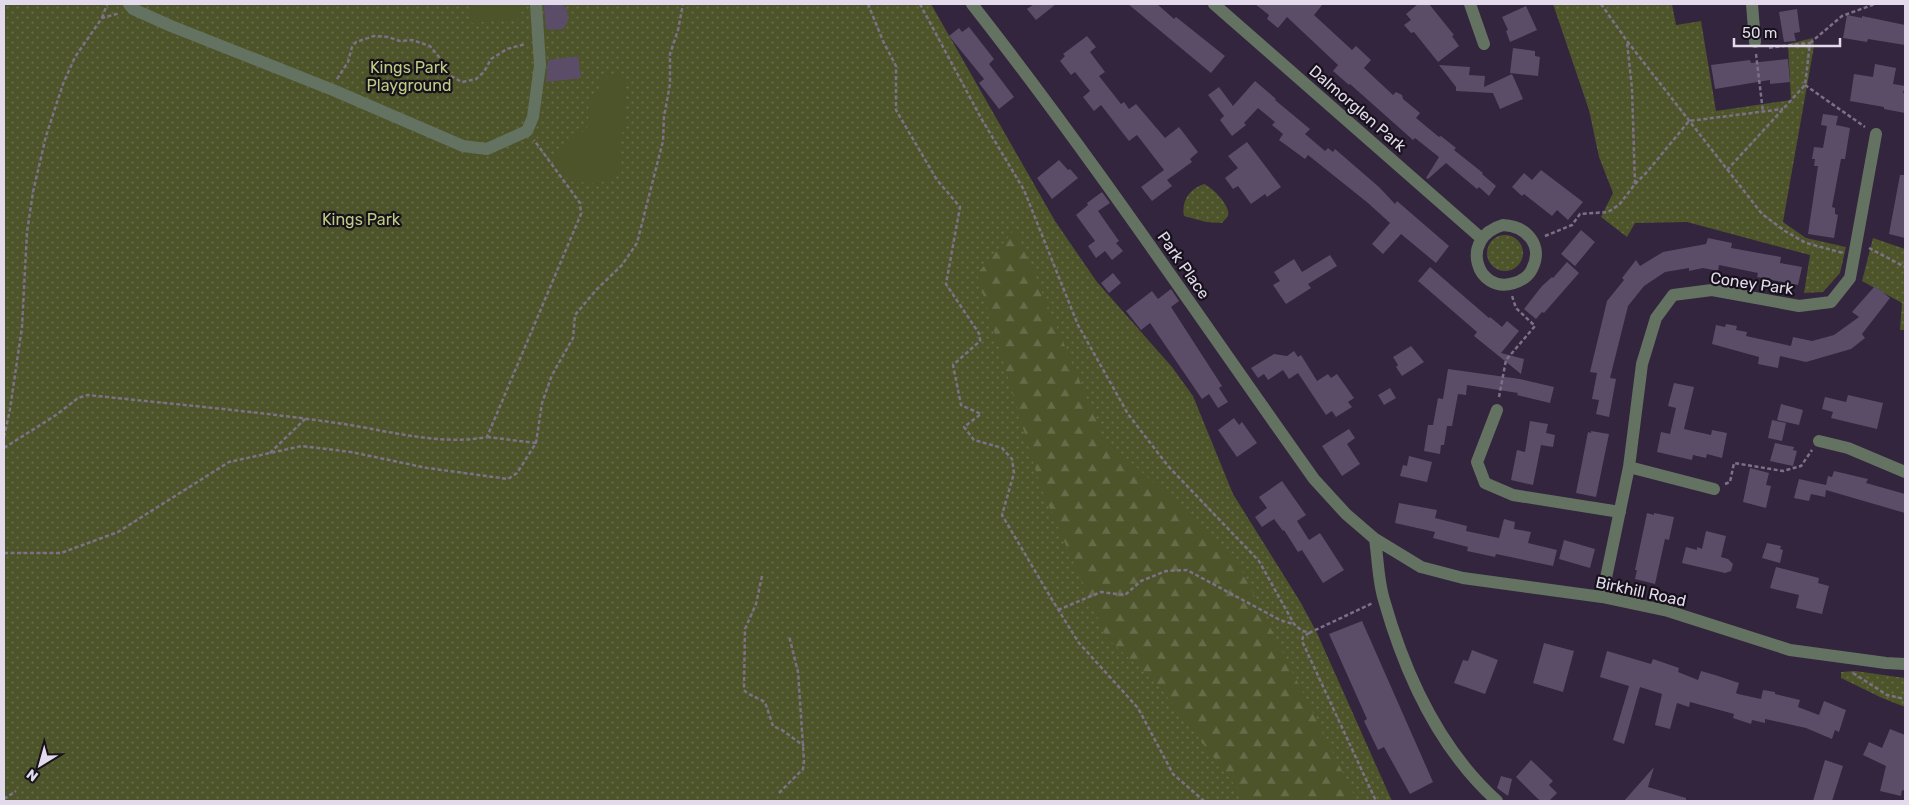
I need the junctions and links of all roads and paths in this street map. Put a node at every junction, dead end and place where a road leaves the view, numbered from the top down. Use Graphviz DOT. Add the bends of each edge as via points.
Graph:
graph roads {
  1 [pos="107,4"];
  2 [pos="536,4"];
  3 [pos="683,4"];
  4 [pos="868,4"];
  5 [pos="920,4"];
  6 [pos="972,4"];
  7 [pos="1214,4"];
  8 [pos="1470,4"];
  9 [pos="1601,4"];
  10 [pos="1752,4"];
  11 [pos="1875,4"];
  12 [pos="131,6"];
  13 [pos="102,18"];
  14 [pos="1627,41"];
  15 [pos="1755,42"];
  16 [pos="539,43"];
  17 [pos="1810,43"];
  18 [pos="1484,44"];
  19 [pos="1805,85"];
  20 [pos="333,90"];
  21 [pos="1784,109"];
  22 [pos="1762,112"];
  23 [pos="1690,121"];
  24 [pos="527,131"];
  25 [pos="1876,134"];
  26 [pos="1726,170"];
  27 [pos="1635,184"];
  28 [pos="1481,238"];
  29 [pos="1533,240"];
  30 [pos="1855,250"];
  31 [pos="1905,267"];
  32 [pos="1509,285"];
  33 [pos="1497,410"];
  34 [pos="304,419"];
  35 [pos="4,437"];
  36 [pos="487,437"];
  37 [pos="1819,441"];
  38 [pos="536,443"];
  39 [pos="4,448"];
  40 [pos="269,453"];
  41 [pos="1630,467"];
  42 [pos="1905,472"];
  43 [pos="1714,488"];
  44 [pos="1620,512"];
  45 [pos="1375,539"];
  46 [pos="4,553"];
  47 [pos="762,576"];
  48 [pos="1383,598"];
  49 [pos="1602,598"];
  50 [pos="1058,610"];
  51 [pos="1294,624"];
  52 [pos="1309,634"];
  53 [pos="789,636"];
  54 [pos="1905,664"];
  55 [pos="1852,672"];
  56 [pos="1905,699"];
  57 [pos="804,746"];
  58 [pos="16,791"];
  59 [pos="779,793"];
  60 [pos="4,799"];
  61 [pos="1204,801"];
  62 [pos="1376,801"];
  63 [pos="1497,801"];
  1 -- 13 [label="path"];
  2 -- 16 [label="street"];
  3 -- 38 [label="path" via="670,54 663,141 638,243 575,315 574,338 552,375 542,403"];
  4 -- 50 [label="path" via="896,66 896,110 937,180 960,206 946,284 980,335 980,341 953,365 961,405 981,414 964,427 974,440 1002,448 1012,459 1014,473 1002,515"];
  5 -- 51 [label="path" via="1024,190 1078,325 1128,414 1168,466 1259,562"];
  6 -- 45 [label="street, Park Place" via="1146,239 1314,479 1346,514"];
  7 -- 28 [label="street, Dalmorglen Park"];
  8 -- 18 [label="street"];
  9 -- 14 [label="path"];
  10 -- 15 [label="street"];
  11 -- 17 [label="path" via="1842,16"];
  12 -- 13 [label="path"];
  12 -- 20 [label="street" via="171,26"];
  13 -- 35 [label="path" via="75,57 46,136 27,232 22,327"];
  14 -- 23 [label="path"];
  14 -- 27 [label="path"];
  15 -- 17 [label="path" via="1766,41 1766,48"];
  15 -- 22 [label="path"];
  16 -- 20 [label="path" via="507,49 492,59 476,79 462,82 449,75 430,46 412,40 374,36 352,46 348,62"];
  16 -- 24 [label="street" via="540,65 533,117"];
  17 -- 19 [label="path"];
  19 -- 21 [label="path"];
  19 -- 25 [label="path"];
  20 -- 24 [label="street" via="463,146 487,149"];
  21 -- 22 [label="path"];
  21 -- 26 [label="path"];
  22 -- 23 [label="path"];
  23 -- 26 [label="path"];
  23 -- 27 [label="path"];
  24 -- 36 [label="path" via="580,203 581,214"];
  25 -- 30 [label="street, Coney Park"];
  26 -- 30 [label="path" via="1762,214 1785,231 1806,243"];
  27 -- 29 [label="path" via="1619,205 1608,212 1580,214 1572,225"];
  28 -- 29 [label="street" via="1493,228 1510,225 1521,229"];
  28 -- 32 [label="street" via="1476,251 1482,274 1490,281"];
  29 -- 32 [label="street" via="1536,257 1532,270 1517,283"];
  30 -- 31 [label="path" via="1888,257"];
  30 -- 41 [label="street, Coney Park" via="1850,278 1831,302 1799,306 1712,290 1673,295 1656,318 1642,364"];
  32 -- 33 [label="path" via="1516,308 1535,326 1506,360"];
  33 -- 44 [label="street" via="1478,462 1486,483 1512,495"];
  34 -- 36 [label="path" via="447,440"];
  34 -- 39 [label="path" via="88,395 78,398"];
  34 -- 40 [label="path"];
  36 -- 38 [label="path"];
  37 -- 42 [label="street" via="1848,448"];
  37 -- 43 [label="path" via="1801,466 1782,471 1734,463 1730,482"];
  38 -- 40 [label="path" via="517,473 508,479 302,446"];
  40 -- 46 [label="path" via="229,462 118,532 61,553"];
  41 -- 43 [label="street"];
  41 -- 44 [label="street, Coney Park"];
  44 -- 49 [label="street, Coney Park"];
  45 -- 48 [label="street"];
  45 -- 49 [label="street, Birkhill Road" via="1421,566 1463,578"];
  47 -- 57 [label="path" via="756,604 744,629 744,690 765,702 773,726"];
  48 -- 52 [label="path"];
  48 -- 63 [label="street" via="1406,667 1435,727 1480,786"];
  49 -- 54 [label="street, Birkhill Road" via="1668,611 1790,650"];
  50 -- 51 [label="path" via="1101,592 1125,595 1141,581 1166,571 1187,570 1280,620"];
  50 -- 61 [label="path" via="1079,643 1138,708 1173,774"];
  51 -- 52 [label="path"];
  52 -- 62 [label="path" via="1302,641"];
  53 -- 57 [label="path" via="798,672"];
  55 -- 56 [label="path" via="1887,695"];
  57 -- 59 [label="path" via="803,769"];
  58 -- 60 [label="path"];
}
